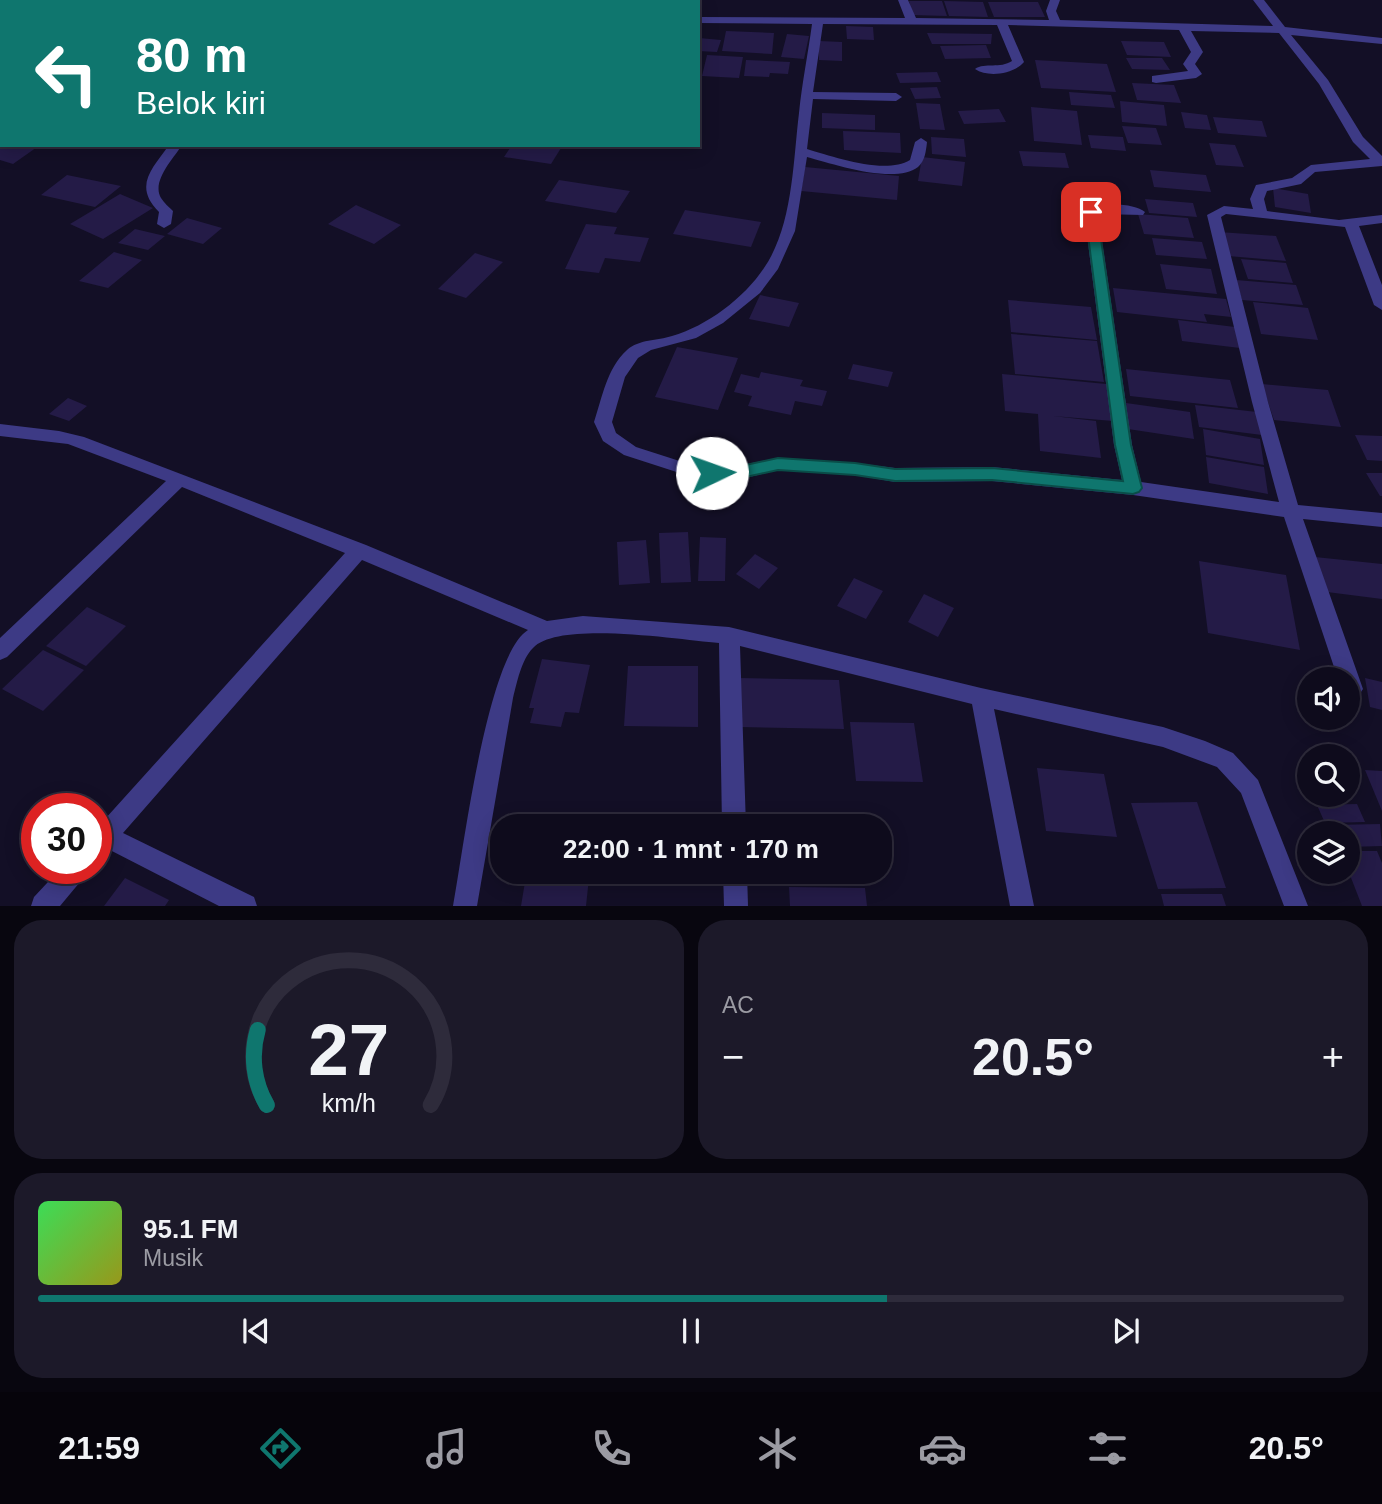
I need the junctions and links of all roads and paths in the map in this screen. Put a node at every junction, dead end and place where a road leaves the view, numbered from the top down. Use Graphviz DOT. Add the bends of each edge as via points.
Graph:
graph roads {
  1 [pos="903,0"];
  2 [pos="1055,0"];
  3 [pos="1258,0"];
  4 [pos="700,19"];
  5 [pos="818,21"];
  6 [pos="912,21"];
  7 [pos="1002,22"];
  8 [pos="1056,24"];
  9 [pos="1183,27"];
  10 [pos="1280,30"];
  11 [pos="1382,41"];
  12 [pos="981,69"];
  13 [pos="1156,79"];
  14 [pos="807,94"];
  15 [pos="896,97"];
  16 [pos="921,142"];
  17 [pos="175,147"];
  18 [pos="802,152"];
  19 [pos="1382,162"];
  20 [pos="1139,212"];
  21 [pos="1262,216"];
  22 [pos="1382,219"];
  23 [pos="164,224"];
  24 [pos="1350,224"];
  25 [pos="1382,305"];
  26 [pos="4,436"];
  27 [pos="178,480"];
  28 [pos="1133,488"];
  29 [pos="1291,511"];
  30 [pos="1382,520"];
  31 [pos="359,550"];
  32 [pos="546,629"];
  33 [pos="729,635"];
  34 [pos="0,651"];
  35 [pos="1344,667"];
  36 [pos="981,697"];
  37 [pos="734,814"];
  38 [pos="112,829"];
  39 [pos="112,846"];
  40 [pos="62,884"];
  41 [pos="735,884"];
  42 [pos="43,905"];
  43 [pos="245,905"];
  44 [pos="465,905"];
  45 [pos="736,905"];
  46 [pos="1022,905"];
  47 [pos="1296,905"];
  1 -- 6 [label="street"];
  2 -- 8 [label="street" via="1051,11"];
  3 -- 10 [label="street"];
  4 -- 5 [label="street"];
  5 -- 6 [label="street"];
  5 -- 14 [label="street"];
  6 -- 7 [label="street"];
  7 -- 8 [label="street"];
  7 -- 12 [label="street" via="1018,62 1007,69"];
  8 -- 9 [label="street"];
  9 -- 10 [label="street"];
  9 -- 13 [label="street" via="1197,52 1189,62 1195,76"];
  10 -- 11 [label="street"];
  10 -- 19 [label="street" via="1329,90 1358,139"];
  14 -- 15 [label="street"];
  14 -- 18 [label="street"];
  16 -- 18 [label="street" via="916,162 895,170"];
  17 -- 23 [label="street" via="152,184 152,196 166,211"];
  18 -- 28 [label="street" via="785,241 772,268 706,327 632,354 619,375 603,422 609,436 629,451 678,468 712,473 778,464 895,475 992,474"];
  19 -- 21 [label="street" via="1323,166 1311,169 1301,181 1261,188 1257,199"];
  20 -- 28 [label="street" via="1091,212"];
  21 -- 24 [label="street"];
  21 -- 29 [label="street" via="1224,210 1214,215"];
  22 -- 24 [label="street"];
  24 -- 25 [label="street"];
  26 -- 27 [label="street" via="75,439"];
  27 -- 31 [label="street"];
  27 -- 34 [label="street"];
  28 -- 29 [label="street"];
  29 -- 30 [label="street"];
  29 -- 35 [label="street"];
  31 -- 32 [label="street"];
  31 -- 38 [label="street"];
  32 -- 33 [label="street" via="583,624"];
  32 -- 44 [label="street" via="525,642 502,698"];
  33 -- 36 [label="street"];
  33 -- 37 [label="street"];
  36 -- 46 [label="street"];
  36 -- 47 [label="street" via="1163,737 1225,760 1250,787"];
  39 -- 43 [label="street"];
  40 -- 42 [label="street"];
  41 -- 45 [label="street"];
}
